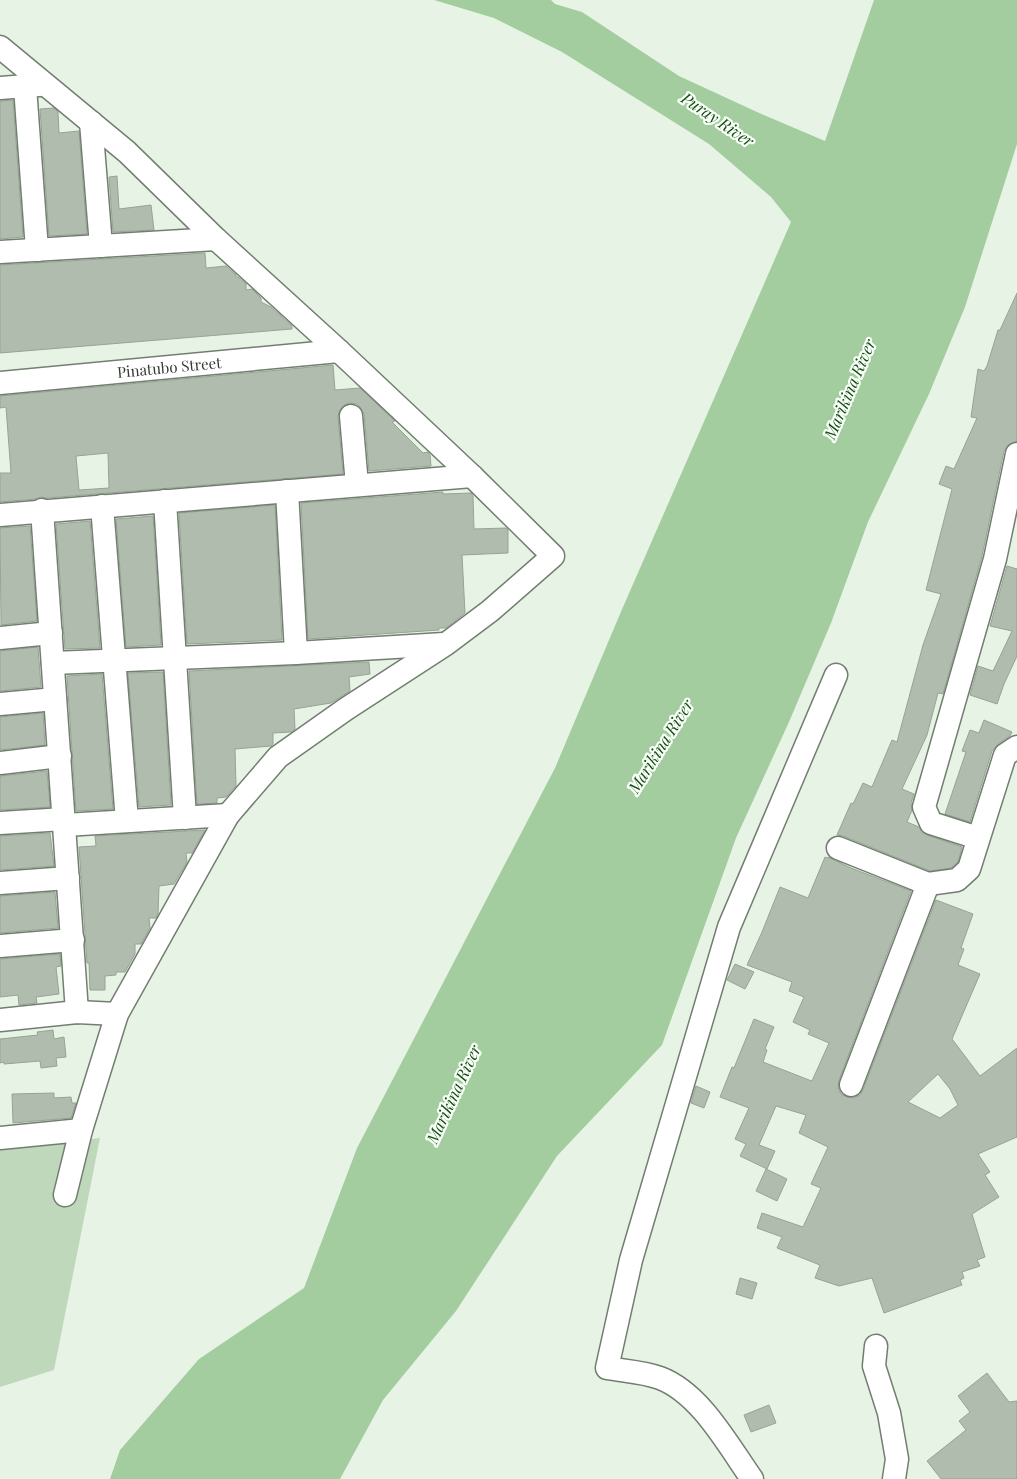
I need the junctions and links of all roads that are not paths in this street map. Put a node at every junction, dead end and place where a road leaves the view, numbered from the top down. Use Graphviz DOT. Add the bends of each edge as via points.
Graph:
graph roads {
  1 [pos="0,47"];
  2 [pos="35,86"];
  3 [pos="0,88"];
  4 [pos="91,122"];
  5 [pos="216,239"];
  6 [pos="101,246"];
  7 [pos="37,250"];
  8 [pos="0,252"];
  9 [pos="339,351"];
  10 [pos="0,383"];
  11 [pos="352,416"];
  12 [pos="1017,454"];
  13 [pos="472,476"];
  14 [pos="357,485"];
  15 [pos="287,491"];
  16 [pos="165,501"];
  17 [pos="102,506"];
  18 [pos="42,510"];
  19 [pos="0,514"];
  20 [pos="51,633"];
  21 [pos="0,638"];
  22 [pos="446,644"];
  23 [pos="296,654"];
  24 [pos="176,658"];
  25 [pos="115,661"];
  26 [pos="53,664"];
  27 [pos="836,675"];
  28 [pos="56,700"];
  29 [pos="0,704"];
  30 [pos="1017,747"];
  31 [pos="60,756"];
  32 [pos="0,763"];
  33 [pos="228,815"];
  34 [pos="186,818"];
  35 [pos="65,822"];
  36 [pos="127,822"];
  37 [pos="0,823"];
  38 [pos="978,838"];
  39 [pos="838,848"];
  40 [pos="68,878"];
  41 [pos="0,883"];
  42 [pos="928,884"];
  43 [pos="73,940"];
  44 [pos="0,946"];
  45 [pos="78,1012"];
  46 [pos="117,1014"];
  47 [pos="0,1020"];
  48 [pos="851,1085"];
  49 [pos="81,1130"];
  50 [pos="0,1138"];
  51 [pos="65,1195"];
  52 [pos="876,1346"];
  53 [pos="752,1479"];
  54 [pos="894,1479"];
  1 -- 2 [label="street"];
  2 -- 3 [label="street"];
  2 -- 4 [label="street"];
  2 -- 7 [label="street"];
  4 -- 5 [label="street" via="127,152"];
  4 -- 6 [label="street"];
  5 -- 6 [label="street"];
  5 -- 9 [label="street"];
  6 -- 7 [label="street"];
  7 -- 8 [label="street"];
  9 -- 10 [label="street, Pinatubo Street"];
  9 -- 13 [label="street"];
  11 -- 14 [label="street"];
  12 -- 38 [label="street" via="995,559 924,807 931,823"];
  13 -- 14 [label="street"];
  13 -- 22 [label="street" via="553,556"];
  14 -- 15 [label="street"];
  15 -- 16 [label="street"];
  15 -- 23 [label="street"];
  16 -- 17 [label="street"];
  16 -- 24 [label="street"];
  17 -- 18 [label="street"];
  17 -- 25 [label="street"];
  18 -- 19 [label="street"];
  18 -- 20 [label="street"];
  20 -- 21 [label="street"];
  20 -- 26 [label="street"];
  22 -- 23 [label="street"];
  22 -- 33 [label="street" via="278,757"];
  23 -- 24 [label="street"];
  24 -- 25 [label="street"];
  24 -- 34 [label="street"];
  25 -- 26 [label="street"];
  25 -- 36 [label="street"];
  26 -- 28 [label="street"];
  27 -- 53 [label="street" via="729,928 631,1260 608,1368 660,1378 685,1391 703,1410"];
  28 -- 29 [label="street"];
  28 -- 31 [label="street"];
  30 -- 38 [label="street" via="1004,755"];
  31 -- 32 [label="street"];
  31 -- 35 [label="street"];
  33 -- 34 [label="street"];
  33 -- 46 [label="street"];
  34 -- 36 [label="street"];
  35 -- 36 [label="street"];
  35 -- 37 [label="street"];
  35 -- 40 [label="street"];
  38 -- 42 [label="street" via="969,869 957,880"];
  39 -- 42 [label="street"];
  40 -- 41 [label="street"];
  40 -- 43 [label="street"];
  42 -- 48 [label="street"];
  43 -- 44 [label="street"];
  43 -- 45 [label="street"];
  45 -- 46 [label="street"];
  45 -- 47 [label="street"];
  46 -- 49 [label="street"];
  49 -- 50 [label="street"];
  49 -- 51 [label="street"];
  52 -- 54 [label="street" via="874,1366 889,1413 897,1459"];
}
